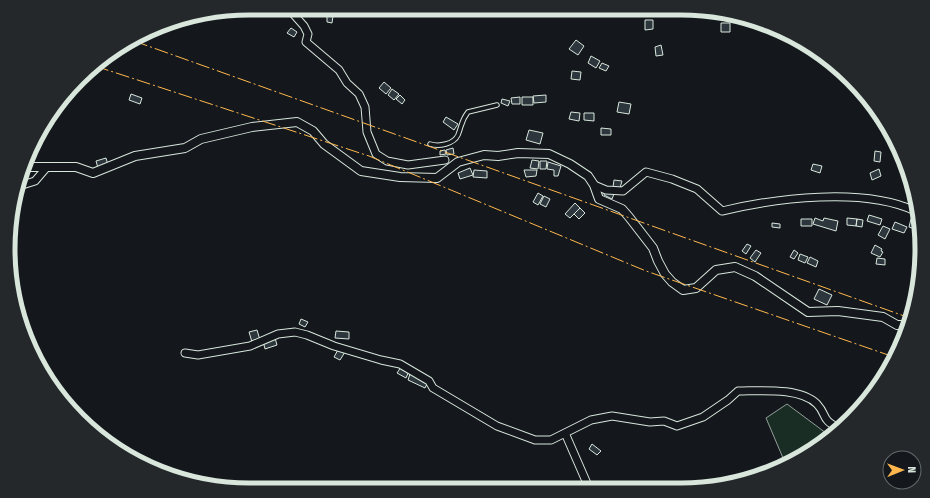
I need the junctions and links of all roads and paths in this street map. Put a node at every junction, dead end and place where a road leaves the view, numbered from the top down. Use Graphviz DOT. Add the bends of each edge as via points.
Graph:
graph roads {
  1 [pos="294,15"];
  2 [pos="497,105"];
  3 [pos="430,144"];
  4 [pos="446,160"];
  5 [pos="30,167"];
  6 [pos="47,167"];
  7 [pos="24,184"];
  8 [pos="594,185"];
  9 [pos="912,209"];
  10 [pos="903,325"];
  11 [pos="186,353"];
  12 [pos="834,426"];
  13 [pos="565,433"];
  14 [pos="587,483"];
  1 -- 4 [label="street" via="308,34 306,42 339,70 347,83 359,94 365,107 367,132 376,154 387,161 408,165"];
  2 -- 3 [label="lane" via="468,112 459,126 458,135 451,142 436,146"];
  5 -- 6 [label="street"];
  6 -- 7 [label="street" via="35,181"];
  6 -- 8 [label="street" via="76,167 93,173 135,156 185,148 201,139 252,127 297,122 313,131 324,144 361,170 400,177 437,178 458,162 484,155 549,154 588,176"];
  8 -- 9 [label="street" via="606,190 623,191 646,172 697,189 722,211 757,202 839,197 899,203"];
  8 -- 10 [label="street" via="599,199 622,209 629,217 653,248 665,274 683,290 696,288 716,270 735,267 755,276 808,312 838,311 883,317 897,325"];
  11 -- 13 [label="street" via="198,355 215,350 250,346 288,332 307,334 369,357 400,364 429,381 433,388 497,426 535,440 551,440"];
  12 -- 13 [label="street" via="828,423 816,404 793,392 738,391 703,417 677,426 664,421 650,422 612,416 590,420"];
  13 -- 14 [label="street"];
}
